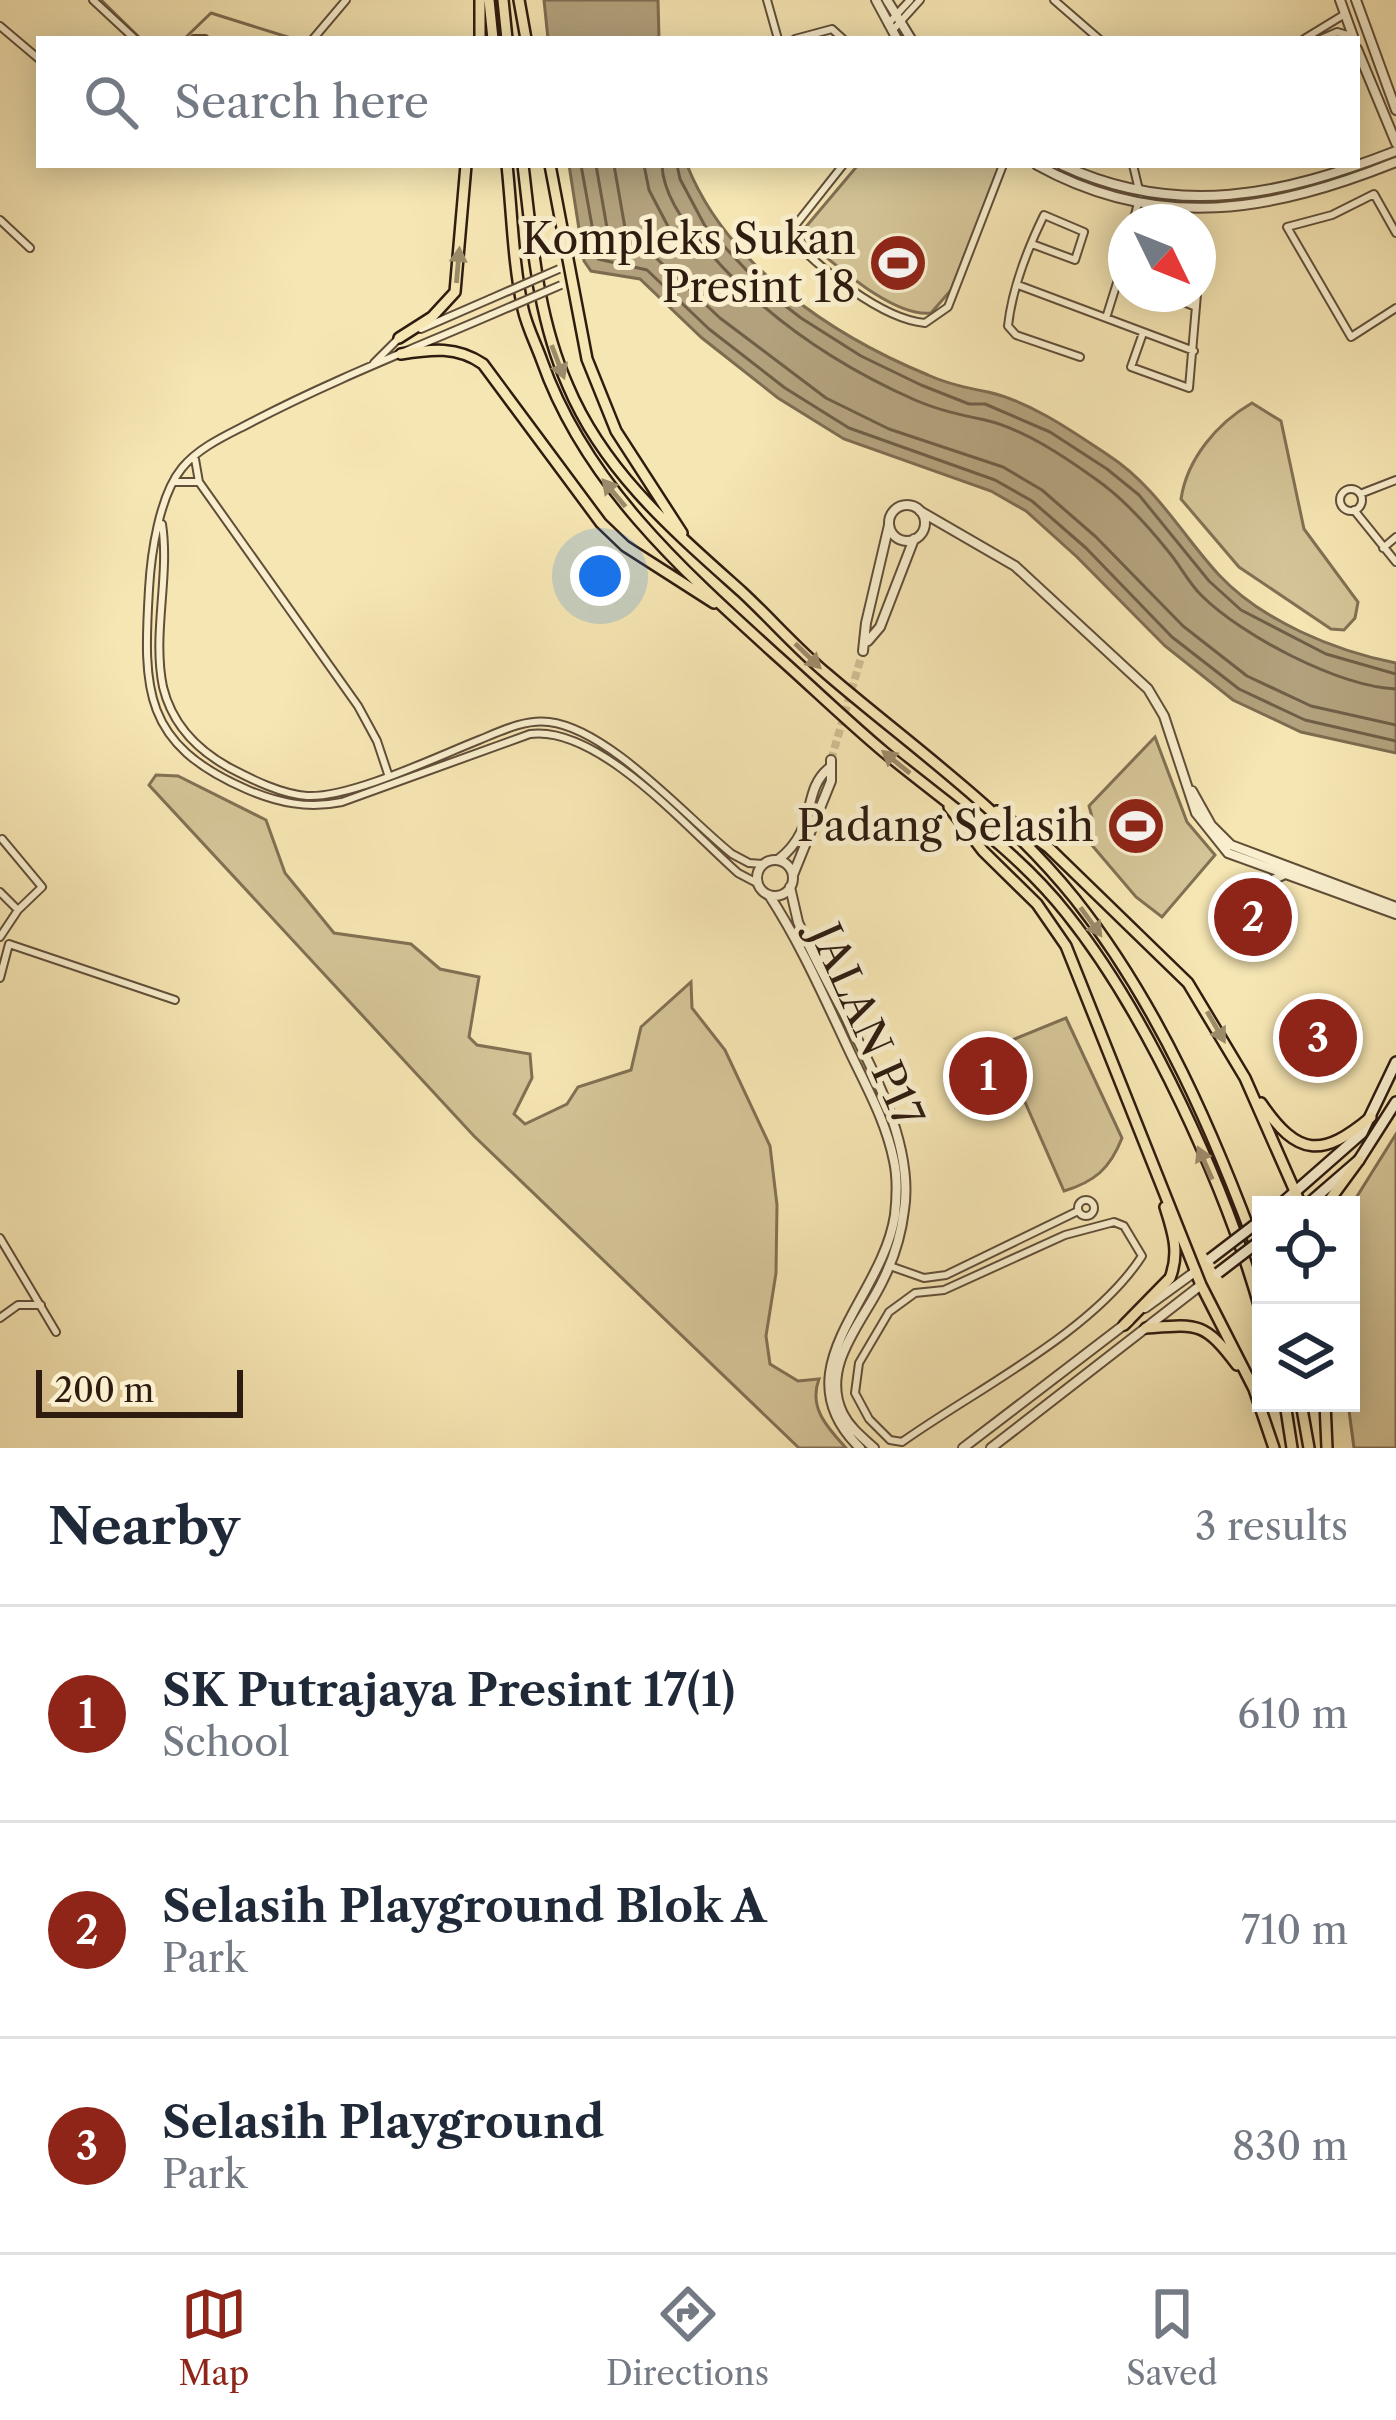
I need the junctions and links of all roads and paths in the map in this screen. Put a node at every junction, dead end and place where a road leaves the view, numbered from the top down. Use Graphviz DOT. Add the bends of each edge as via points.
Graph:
graph roads {
  1 [pos="93,0"];
  2 [pos="346,0"];
  3 [pos="484,0"];
  4 [pos="503,0"];
  5 [pos="519,0"];
  6 [pos="767,0"];
  7 [pos="876,0"];
  8 [pos="887,0"];
  9 [pos="910,0"];
  10 [pos="920,0"];
  11 [pos="1054,0"];
  12 [pos="1340,0"];
  13 [pos="1356,0"];
  14 [pos="1345,14"];
  15 [pos="0,26"];
  16 [pos="895,27"];
  17 [pos="132,36"];
  18 [pos="316,36"];
  19 [pos="480,36"];
  20 [pos="492,36"];
  21 [pos="507,36"];
  22 [pos="525,36"];
  23 [pos="777,36"];
  24 [pos="813,36"];
  25 [pos="840,36"];
  26 [pos="1096,36"];
  27 [pos="1309,36"];
  28 [pos="1352,36"];
  29 [pos="36,56"];
  30 [pos="1360,57"];
  31 [pos="1396,110"];
  32 [pos="1396,147"];
  33 [pos="1360,161"];
  34 [pos="1396,162"];
  35 [pos="466,168"];
  36 [pos="507,168"];
  37 [pos="523,168"];
  38 [pos="551,168"];
  39 [pos="841,168"];
  40 [pos="1002,168"];
  41 [pos="1047,168"];
  42 [pos="1069,168"];
  43 [pos="1134,168"];
  44 [pos="1341,168"];
  45 [pos="1139,197"];
  46 [pos="1137,204"];
  47 [pos="0,220"];
  48 [pos="1396,233"];
  49 [pos="1032,244"];
  50 [pos="30,248"];
  51 [pos="569,264"];
  52 [pos="572,281"];
  53 [pos="1018,285"];
  54 [pos="1396,308"];
  55 [pos="1108,312"];
  56 [pos="1196,312"];
  57 [pos="1106,318"];
  58 [pos="1143,333"];
  59 [pos="398,338"];
  60 [pos="1194,350"];
  61 [pos="401,354"];
  62 [pos="1080,357"];
  63 [pos="370,367"];
  64 [pos="196,455"];
  65 [pos="1396,480"];
  66 [pos="173,482"];
  67 [pos="200,482"];
  68 [pos="1360,494"];
  69 [pos="1354,510"];
  70 [pos="920,511"];
  71 [pos="162,520"];
  72 [pos="941,523"];
  73 [pos="889,525"];
  74 [pos="918,536"];
  75 [pos="1396,537"];
  76 [pos="1384,548"];
  77 [pos="697,553"];
  78 [pos="1396,562"];
  79 [pos="729,612"];
  80 [pos="161,639"];
  81 [pos="146,641"];
  82 [pos="388,774"];
  83 [pos="1190,789"];
  84 [pos="312,796"];
  85 [pos="945,802"];
  86 [pos="982,802"];
  87 [pos="313,808"];
  88 [pos="2,839"];
  89 [pos="778,860"];
  90 [pos="763,864"];
  91 [pos="1252,864"];
  92 [pos="1270,866"];
  93 [pos="793,875"];
  94 [pos="1285,875"];
  95 [pos="758,883"];
  96 [pos="790,887"];
  97 [pos="0,892"];
  98 [pos="769,895"];
  99 [pos="18,910"];
  100 [pos="1396,911"];
  101 [pos="0,938"];
  102 [pos="0,978"];
  103 [pos="175,1000"];
  104 [pos="1396,1062"];
  105 [pos="1245,1078"];
  106 [pos="1396,1102"];
  107 [pos="1372,1117"];
  108 [pos="1140,1128"];
  109 [pos="1359,1160"];
  110 [pos="1296,1192"];
  111 [pos="1291,1196"];
  112 [pos="1298,1196"];
  113 [pos="1315,1196"];
  114 [pos="1333,1196"];
  115 [pos="1078,1211"];
  116 [pos="1086,1217"];
  117 [pos="1252,1227"];
  118 [pos="1088,1231"];
  119 [pos="1252,1236"];
  120 [pos="0,1238"];
  121 [pos="1252,1247"];
  122 [pos="993,1253"];
  123 [pos="886,1264"];
  124 [pos="998,1266"];
  125 [pos="1196,1271"];
  126 [pos="1201,1285"];
  127 [pos="1258,1304"];
  128 [pos="41,1305"];
  129 [pos="0,1318"];
  130 [pos="1124,1324"];
  131 [pos="1146,1328"];
  132 [pos="56,1332"];
  133 [pos="1252,1385"];
  134 [pos="1252,1386"];
  135 [pos="1262,1412"];
  136 [pos="1286,1412"];
  137 [pos="1303,1412"];
  138 [pos="1325,1412"];
  139 [pos="860,1448"];
  140 [pos="874,1448"];
  141 [pos="963,1448"];
  142 [pos="991,1448"];
  143 [pos="1274,1448"];
  144 [pos="1292,1448"];
  145 [pos="1309,1448"];
  146 [pos="1327,1448"];
  1 -- 17 [label="street"];
  2 -- 18 [label="street"];
  3 -- 19 [label="main road"];
  3 -- 20 [label="main road"];
  4 -- 21 [label="main road"];
  5 -- 22 [label="main road"];
  6 -- 23 [label="street"];
  7 -- 16 [label="street"];
  8 -- 16 [label="street"];
  9 -- 16 [label="street"];
  10 -- 16 [label="street"];
  11 -- 26 [label="street"];
  12 -- 14 [label="street"];
  13 -- 31 [label="street"];
  14 -- 27 [label="street"];
  14 -- 28 [label="street"];
  15 -- 29 [label="street"];
  24 -- 25 [label="street" via="832,29"];
  30 -- 32 [label="street"];
  32 -- 33 [label="street"];
  34 -- 45 [label="street" via="1279,202 1228,208"];
  59 -- 35 [label="main road, one-way" via="454,292"];
  79 -- 36 [label="main road, one-way" via="600,477 556,401 524,312"];
  37 -- 77 [label="main road, one-way" via="541,304 569,390 614,466"];
  38 -- 51 [label="main road"];
  39 -- 40 [label="street" via="791,238 851,289 925,323 948,307"];
  41 -- 45 [label="street"];
  42 -- 45 [label="street"];
  43 -- 45 [label="street"];
  44 -- 45 [label="street" via="1288,188"];
  45 -- 46 [label="street"];
  47 -- 50 [label="street"];
  48 -- 54 [label="street" via="1374,194 1287,227 1351,337"];
  49 -- 49 [label="street" via="1044,215 1083,230 1075,260"];
  49 -- 53 [label="street"];
  51 -- 52 [label="main road"];
  51 -- 59 [label="street, bridge"];
  52 -- 61 [label="street, bridge"];
  52 -- 77 [label="main road" via="586,359 616,431"];
  53 -- 57 [label="street"];
  53 -- 62 [label="street" via="1007,322 1012,332"];
  55 -- 57 [label="street"];
  56 -- 60 [label="street"];
  57 -- 58 [label="street"];
  58 -- 60 [label="street"];
  58 -- 60 [label="street" via="1131,367 1183,389 1191,385"];
  59 -- 63 [label="street"];
  61 -- 63 [label="street"];
  61 -- 79 [label="main road" via="465,352 483,364 601,523"];
  63 -- 64 [label="street"];
  64 -- 66 [label="street"];
  64 -- 67 [label="street"];
  65 -- 68 [label="street"];
  66 -- 67 [label="street"];
  66 -- 71 [label="street"];
  67 -- 82 [label="street" via="358,706"];
  68 -- 69 [label="street"];
  68 -- 69 [label="street" via="1341,496 1343,508"];
  69 -- 76 [label="street"];
  70 -- 72 [label="street"];
  70 -- 73 [label="street" via="903,506"];
  70 -- 74 [label="street"];
  71 -- 80 [label="street"];
  71 -- 81 [label="street" via="151,548"];
  72 -- 74 [label="street"];
  72 -- 83 [label="street" via="1034,581 1148,689"];
  73 -- 74 [label="street" via="898,538"];
  73 -- 74 [label="street" via="865,647"];
  75 -- 76 [label="street"];
  76 -- 78 [label="street"];
  77 -- 86 [label="main road, one-way" via="821,670"];
  85 -- 79 [label="main road, one-way"];
  80 -- 81 [label="street"];
  80 -- 84 [label="street" via="170,710 199,747 260,782"];
  81 -- 87 [label="street" via="159,716 187,757 257,794"];
  82 -- 84 [label="street"];
  82 -- 90 [label="street" via="521,724 562,725 624,759 731,854"];
  83 -- 91 [label="street" via="1213,839"];
  83 -- 92 [label="street" via="1224,840"];
  84 -- 87 [label="street"];
  85 -- 108 [label="main road" via="1066,946"];
  127 -- 85 [label="main road, one-way" via="1223,1204 1119,988 1017,859"];
  86 -- 105 [label="main road, one-way" via="1048,847 1188,983"];
  86 -- 119 [label="main road, one-way" via="1074,898 1135,982"];
  87 -- 95 [label="street" via="530,734 553,734 615,764"];
  88 -- 99 [label="street" via="42,887"];
  89 -- 90 [label="street"];
  89 -- 93 [label="street"];
  89 -- 93 [label="street" via="802,836 818,777 830,764 831,781"];
  90 -- 95 [label="street"];
  91 -- 92 [label="street"];
  91 -- 94 [label="street" via="1265,881"];
  92 -- 94 [label="street"];
  92 -- 100 [label="street"];
  93 -- 96 [label="street"];
  94 -- 100 [label="street"];
  95 -- 98 [label="street"];
  96 -- 98 [label="street"];
  96 -- 123 [label="street, JALAN P17" via="807,944 901,1141 905,1205"];
  97 -- 99 [label="street"];
  98 -- 123 [label="street, JALAN P17" via="890,1144 896,1198"];
  99 -- 101 [label="street"];
  102 -- 103 [label="street" via="9,944"];
  104 -- 107 [label="main road"];
  105 -- 107 [label="main road" via="1297,1143 1336,1143"];
  105 -- 110 [label="main road"];
  106 -- 109 [label="main road"];
  107 -- 110 [label="main road" via="1351,1147"];
  108 -- 125 [label="main road"];
  108 -- 130 [label="main road" via="1175,1261 1170,1278"];
  109 -- 113 [label="main road"];
  109 -- 114 [label="main road"];
  110 -- 111 [label="main road"];
  110 -- 112 [label="main road"];
  115 -- 116 [label="street"];
  115 -- 116 [label="street" via="1090,1201 1094,1210"];
  115 -- 122 [label="street"];
  116 -- 118 [label="street"];
  117 -- 125 [label="main road, bridge"];
  118 -- 124 [label="street"];
  118 -- 124 [label="street" via="1120,1224 1140,1260 1023,1362 892,1442 855,1393 857,1366 882,1322 915,1293 944,1291"];
  120 -- 128 [label="street"];
  121 -- 126 [label="main road, bridge"];
  122 -- 123 [label="street" via="934,1278"];
  122 -- 124 [label="street"];
  123 -- 139 [label="street, JALAN P17" via="828,1371 834,1416"];
  123 -- 140 [label="street, JALAN P17" via="837,1373 842,1412"];
  125 -- 126 [label="main road"];
  125 -- 130 [label="street"];
  126 -- 131 [label="street"];
  126 -- 133 [label="main road"];
  128 -- 129 [label="street" via="18,1305"];
  128 -- 132 [label="street"];
  130 -- 141 [label="street"];
  131 -- 134 [label="main road" via="1200,1328"];
  131 -- 142 [label="street"];
  135 -- 143 [label="main road"];
  136 -- 144 [label="main road"];
  137 -- 145 [label="main road"];
  138 -- 146 [label="main road"];
}
